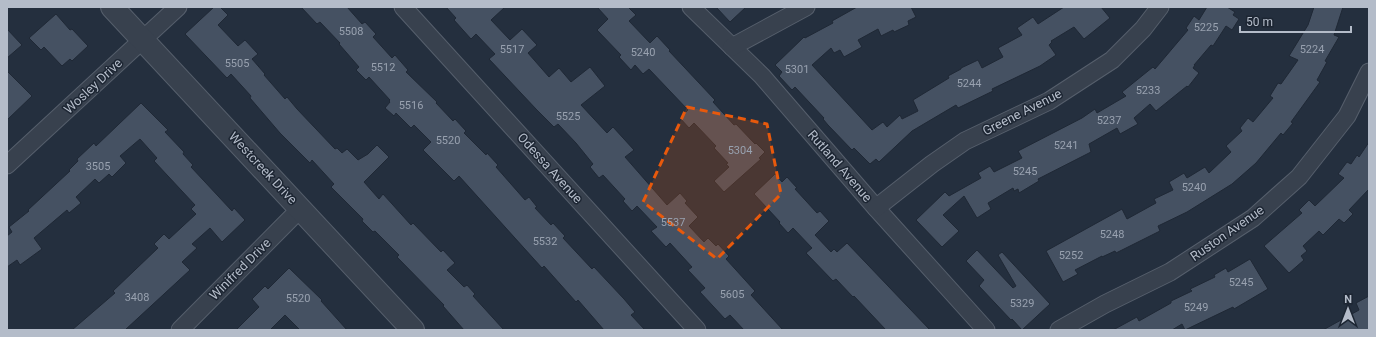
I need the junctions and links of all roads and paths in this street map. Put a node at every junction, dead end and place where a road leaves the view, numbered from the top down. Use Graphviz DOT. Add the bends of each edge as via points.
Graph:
graph roads {
  1 [pos="112,7"];
  2 [pos="178,7"];
  3 [pos="404,7"];
  4 [pos="691,7"];
  5 [pos="806,7"];
  6 [pos="1160,7"];
  7 [pos="142,40"];
  8 [pos="732,47"];
  9 [pos="1369,72"];
  10 [pos="7,165"];
  11 [pos="301,208"];
  12 [pos="876,208"];
  13 [pos="180,330"];
  14 [pos="413,330"];
  15 [pos="696,330"];
  16 [pos="986,330"];
  17 [pos="1059,330"];
  1 -- 7 [label="street, Westcreek Drive"];
  2 -- 7 [label="street, Wosley Drive"];
  3 -- 15 [label="street, Odessa Avenue"];
  4 -- 8 [label="street, Rutland Avenue"];
  5 -- 8 [label="street"];
  6 -- 12 [label="street, Greene Avenue" via="1143,29 1112,60 1049,101 965,141"];
  7 -- 10 [label="street, Wosley Drive"];
  7 -- 11 [label="street, Westcreek Drive"];
  8 -- 12 [label="street, Rutland Avenue" via="762,76"];
  9 -- 17 [label="street, Ruston Avenue" via="1347,116 1328,140 1299,176 1253,218 1170,272"];
  11 -- 13 [label="street, Winifred Drive"];
  11 -- 14 [label="street, Westcreek Drive"];
  12 -- 16 [label="street, Rutland Avenue"];
}
